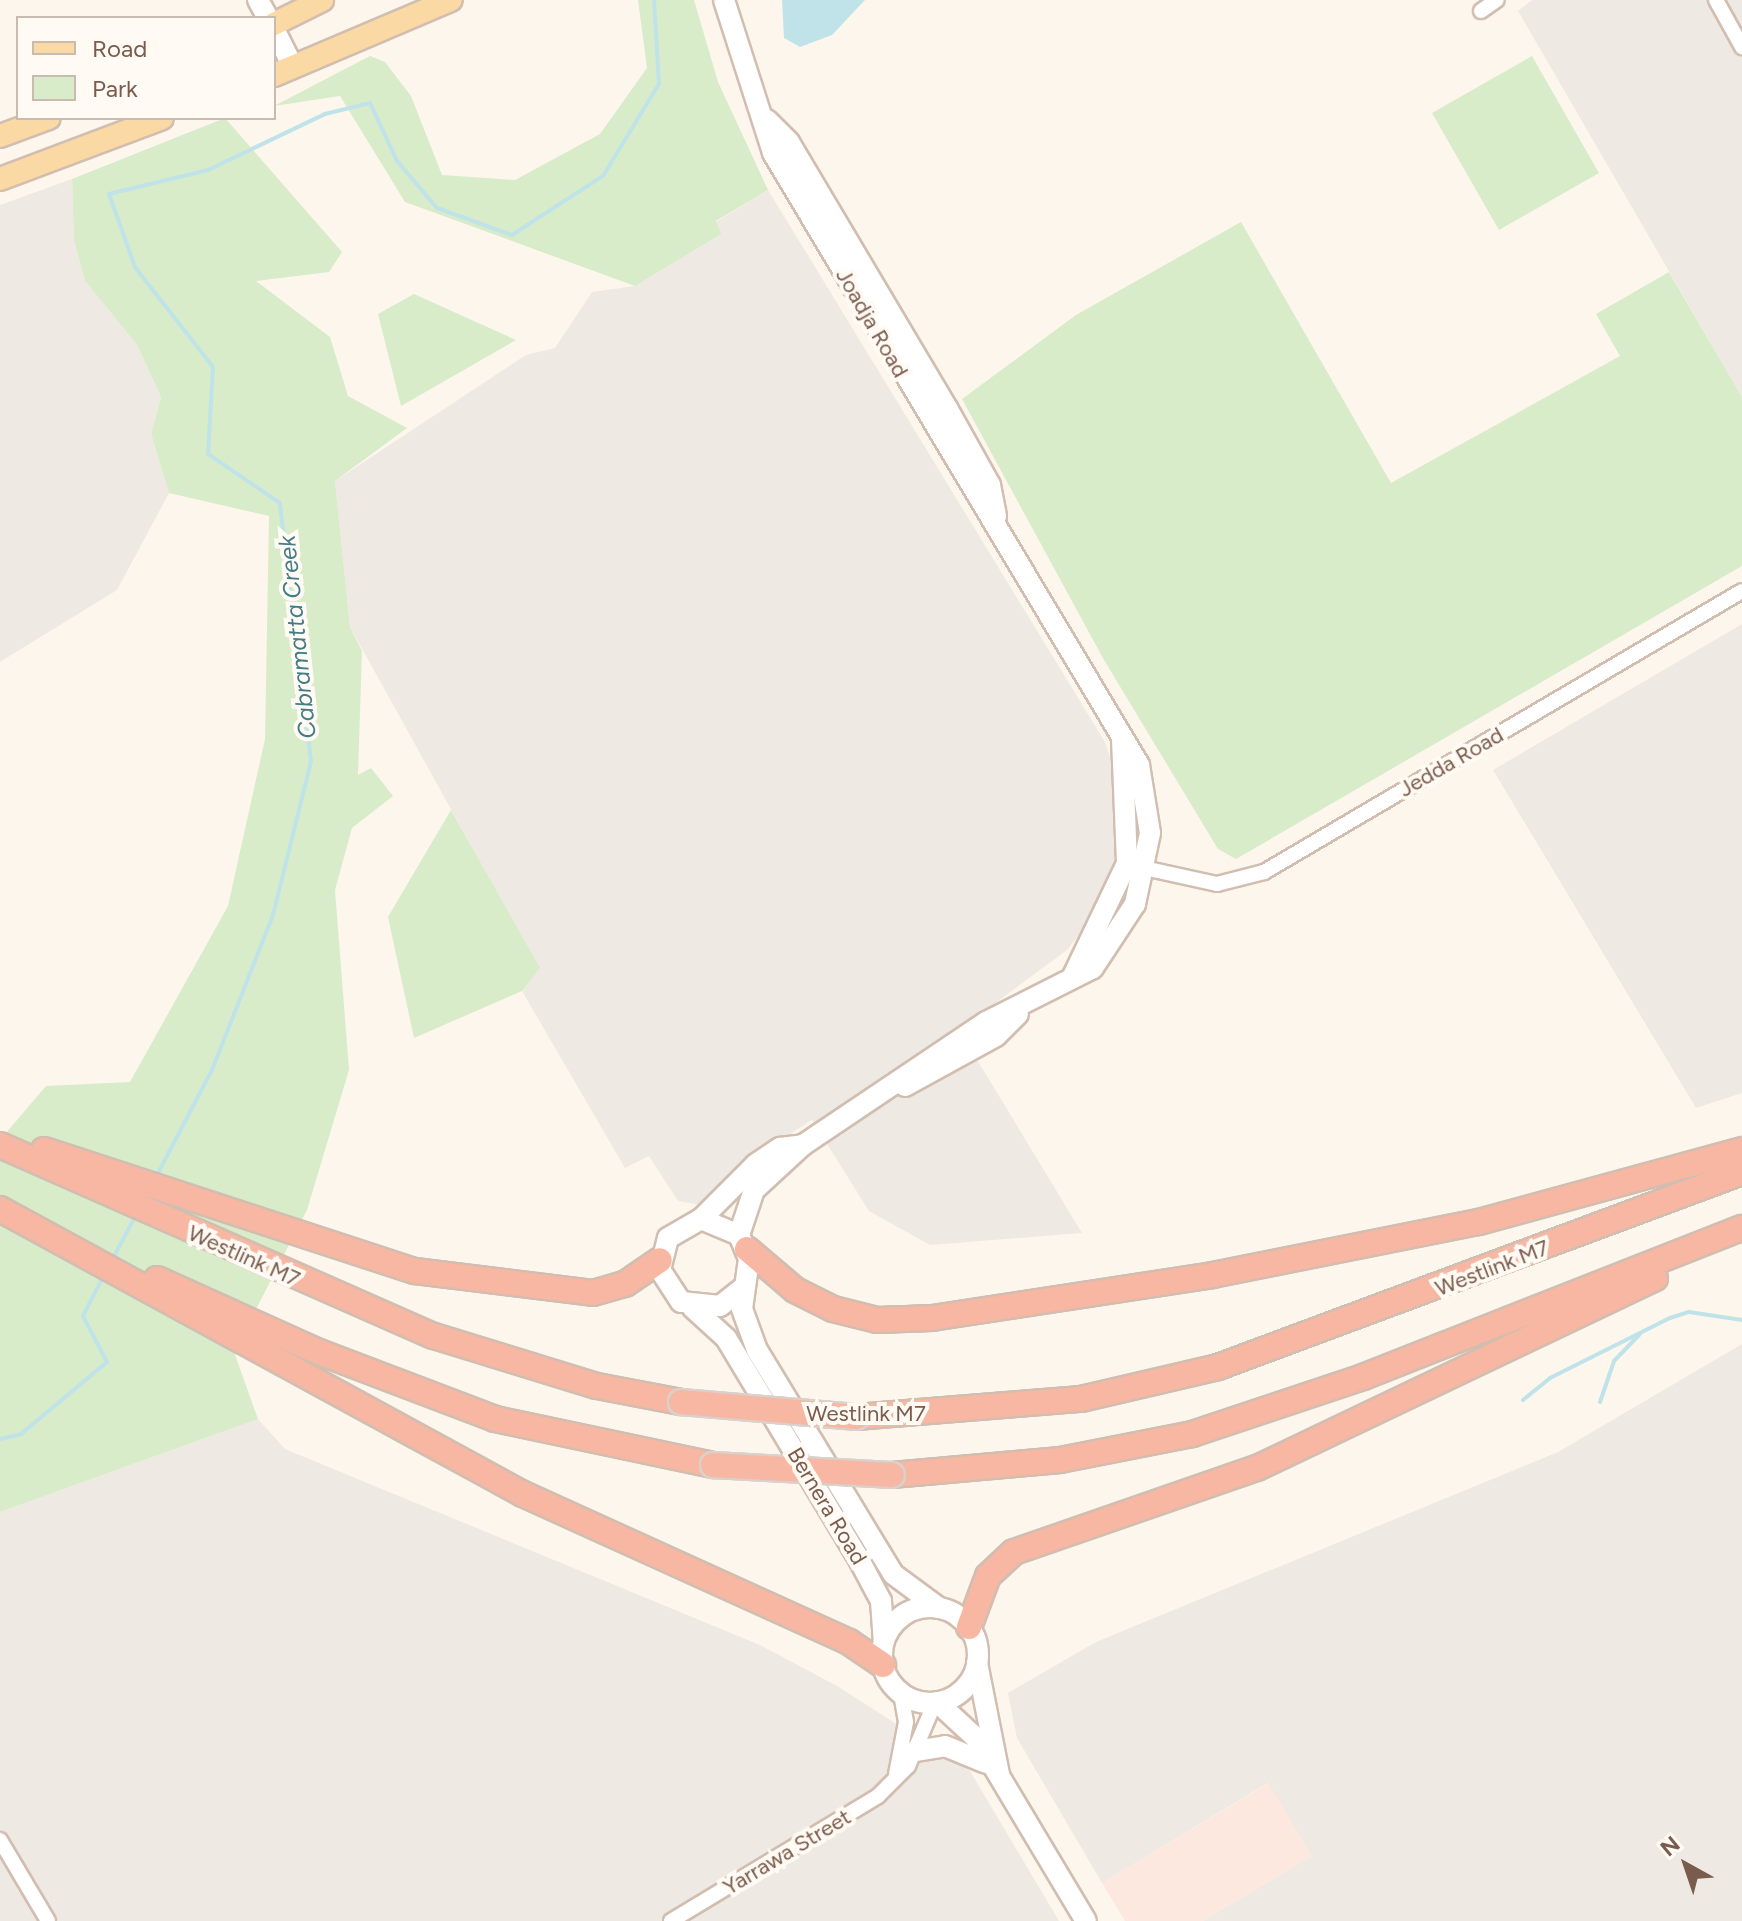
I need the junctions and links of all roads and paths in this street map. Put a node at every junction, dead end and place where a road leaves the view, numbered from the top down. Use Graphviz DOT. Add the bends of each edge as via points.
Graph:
graph roads {
  1 [pos="322,0"];
  2 [pos="451,0"];
  3 [pos="1497,0"];
  4 [pos="1716,0"];
  5 [pos="726,2"];
  6 [pos="1481,11"];
  7 [pos="276,26"];
  8 [pos="276,36"];
  9 [pos="1742,47"];
  10 [pos="284,71"];
  11 [pos="44,120"];
  12 [pos="157,120"];
  13 [pos="0,136"];
  14 [pos="0,179"];
  15 [pos="1741,596"];
  16 [pos="1122,740"];
  17 [pos="1127,863"];
  18 [pos="1148,870"];
  19 [pos="1072,978"];
  20 [pos="0,1135"];
  21 [pos="0,1145"];
  22 [pos="803,1145"];
  23 [pos="1742,1150"];
  24 [pos="1742,1172"];
  25 [pos="0,1208"];
  26 [pos="701,1219"];
  27 [pos="1742,1228"];
  28 [pos="1742,1240"];
  29 [pos="743,1242"];
  30 [pos="660,1260"];
  31 [pos="743,1288"];
  32 [pos="691,1306"];
  33 [pos="939,1608"];
  34 [pos="969,1627"];
  35 [pos="884,1640"];
  36 [pos="977,1663"];
  37 [pos="883,1665"];
  38 [pos="901,1693"];
  39 [pos="936,1702"];
  40 [pos="915,1751"];
  41 [pos="992,1768"];
  42 [pos="896,1774"];
  43 [pos="0,1840"];
  44 [pos="48,1921"];
  45 [pos="671,1921"];
  46 [pos="1086,1921"];
  1 -- 7 [label="main road"];
  2 -- 10 [label="main road"];
  3 -- 6 [label="street"];
  4 -- 9 [label="street"];
  5 -- 16 [label="main road, Joadja Road" via="781,167 973,494 996,516"];
  8 -- 10 [label="main road"];
  11 -- 13 [label="main road"];
  12 -- 14 [label="main road"];
  15 -- 18 [label="street, Jedda Road" via="1264,872 1217,884"];
  16 -- 17 [label="main road, Joadja Road"];
  16 -- 18 [label="main road, Joadja Road" via="1139,765 1146,794"];
  17 -- 18 [label="street, Jedda Road"];
  17 -- 19 [label="main road"];
  18 -- 19 [label="main road" via="1105,954"];
  19 -- 22 [label="main road" via="1021,1011 985,1043"];
  20 -- 30 [label="highway" via="362,1259 593,1293 625,1284"];
  21 -- 24 [label="highway, Westlink M7, bridge" via="343,1300 511,1363 681,1402 856,1417 1068,1401 1218,1367"];
  22 -- 26 [label="main road" via="780,1148 756,1164"];
  22 -- 29 [label="main road" via="754,1190"];
  23 -- 29 [label="highway" via="1479,1222 1213,1275 877,1320 813,1300"];
  25 -- 27 [label="highway, bridge" via="319,1352 495,1419 713,1465 892,1475 1060,1460 1192,1434 1363,1377"];
  25 -- 37 [label="highway" via="573,1520 849,1642"];
  26 -- 29 [label="main road"];
  26 -- 30 [label="main road" via="674,1231"];
  28 -- 34 [label="highway" via="1257,1468 1014,1552 988,1576"];
  29 -- 31 [label="main road"];
  30 -- 32 [label="main road" via="667,1289"];
  31 -- 32 [label="main road" via="720,1306"];
  31 -- 33 [label="main road, Bernera Road" via="757,1350 885,1562 908,1590"];
  32 -- 35 [label="main road, Bernera Road" via="726,1338 856,1554 881,1601"];
  33 -- 34 [label="main road"];
  33 -- 35 [label="main road" via="912,1611"];
  34 -- 36 [label="main road"];
  35 -- 37 [label="main road"];
  36 -- 39 [label="main road" via="963,1689"];
  36 -- 41 [label="main road"];
  37 -- 38 [label="main road"];
  38 -- 39 [label="main road"];
  38 -- 42 [label="street" via="906,1722"];
  39 -- 40 [label="street, Yarrawa Street"];
  39 -- 41 [label="main road" via="972,1732"];
  40 -- 41 [label="main road" via="945,1746"];
  40 -- 42 [label="street, Yarrawa Street"];
  41 -- 46 [label="main road"];
  42 -- 45 [label="street, Yarrawa Street" via="867,1804"];
  43 -- 44 [label="street"];
}
